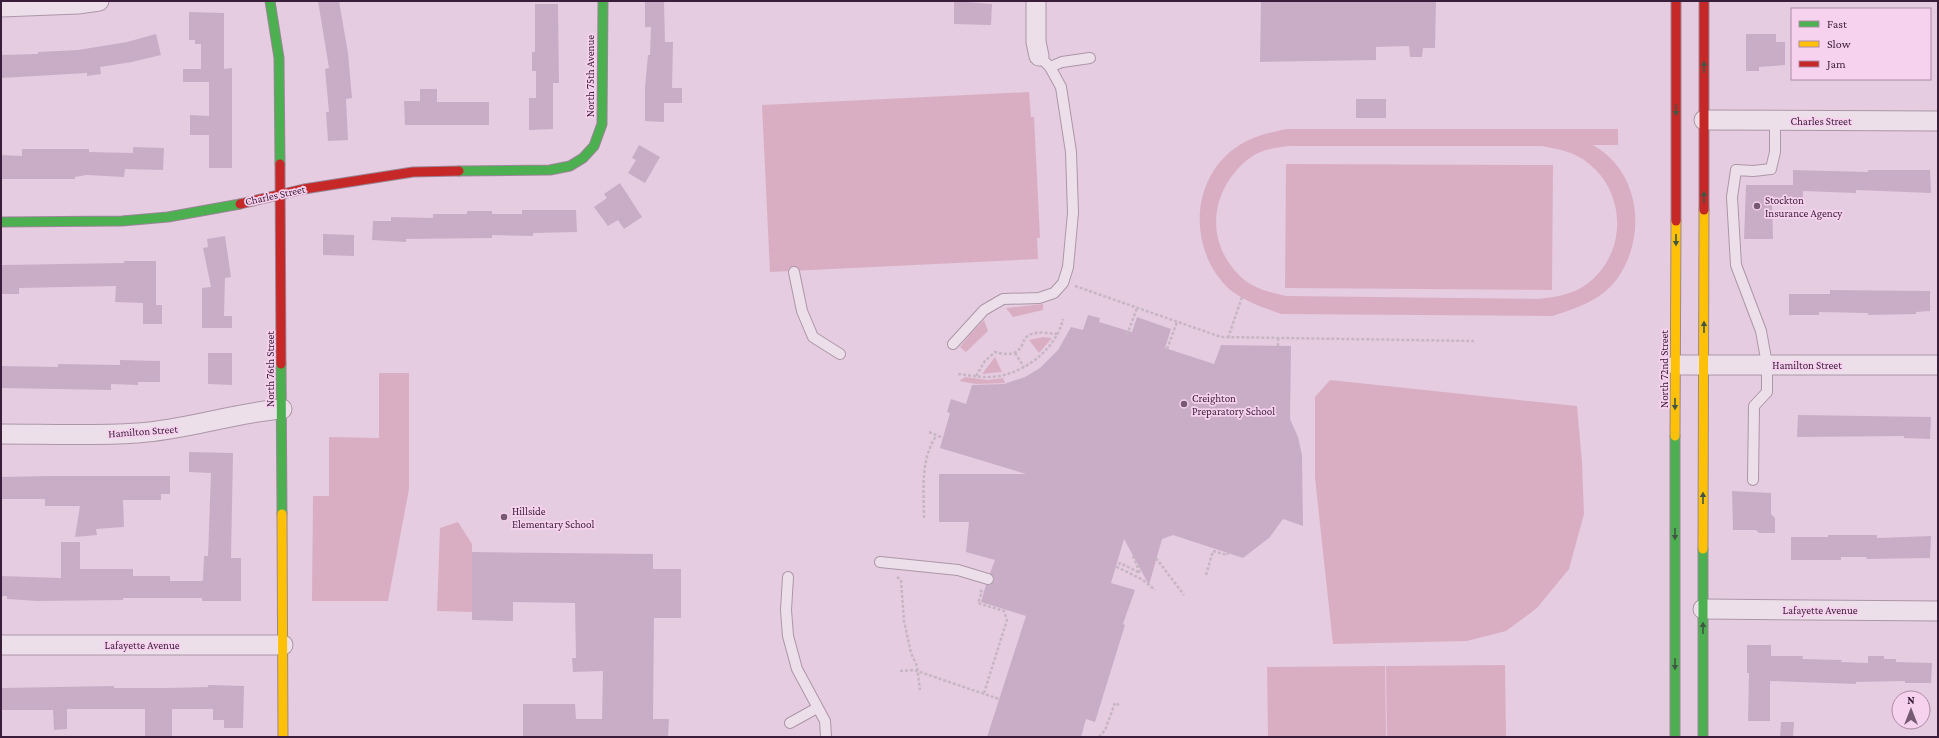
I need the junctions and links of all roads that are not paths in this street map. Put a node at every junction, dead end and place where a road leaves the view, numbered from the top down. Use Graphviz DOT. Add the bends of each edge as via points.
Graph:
graph roads {
  1 [pos="99,1"];
  2 [pos="270,1"];
  3 [pos="603,1"];
  4 [pos="1036,1"];
  5 [pos="1676,1"];
  6 [pos="1704,1"];
  7 [pos="23,4"];
  8 [pos="1,7"];
  9 [pos="1090,58"];
  10 [pos="1044,62"];
  11 [pos="1704,120"];
  12 [pos="1776,120"];
  13 [pos="1938,121"];
  14 [pos="550,170"];
  15 [pos="281,195"];
  16 [pos="1,222"];
  17 [pos="794,272"];
  18 [pos="953,344"];
  19 [pos="840,354"];
  20 [pos="1767,364"];
  21 [pos="1676,365"];
  22 [pos="1938,365"];
  23 [pos="1704,366"];
  24 [pos="282,409"];
  25 [pos="1,434"];
  26 [pos="1753,480"];
  27 [pos="880,562"];
  28 [pos="788,577"];
  29 [pos="984,578"];
  30 [pos="1703,609"];
  31 [pos="1938,610"];
  32 [pos="1,645"];
  33 [pos="283,645"];
  34 [pos="818,708"];
  35 [pos="790,723"];
  36 [pos="283,737"];
  37 [pos="826,737"];
  38 [pos="1675,737"];
  39 [pos="1703,737"];
  1 -- 7 [label="street" via="78,4"];
  2 -- 15 [label="street, North 76th Street" via="279,58"];
  3 -- 14 [label="street, North 75th Avenue" via="602,124 599,136 583,158 570,166"];
  4 -- 10 [label="street" via="1036,42"];
  5 -- 21 [label="street, North 72nd Street, one-way"];
  11 -- 6 [label="street, one-way"];
  7 -- 8 [label="street"];
  9 -- 10 [label="lane"];
  10 -- 18 [label="lane" via="1061,87 1071,152 1073,213 1064,283 1054,293 1039,298 1003,299 984,310"];
  11 -- 12 [label="street, Charles Street"];
  23 -- 11 [label="street, one-way"];
  12 -- 13 [label="street, Charles Street"];
  12 -- 20 [label="lane" via="1775,152 1771,169 1736,170 1732,197 1736,265 1761,331"];
  14 -- 15 [label="street, Charles Street" via="413,172"];
  15 -- 16 [label="street, Charles Street" via="168,217 122,222"];
  15 -- 24 [label="street, North 76th Street"];
  17 -- 19 [label="lane" via="802,311 813,337"];
  20 -- 22 [label="street, Hamilton Street"];
  20 -- 23 [label="street, Hamilton Street"];
  20 -- 26 [label="lane" via="1767,392 1754,406"];
  21 -- 23 [label="street, Hamilton Street"];
  21 -- 38 [label="street, North 72nd Street, one-way"];
  30 -- 23 [label="street, one-way"];
  24 -- 25 [label="street, Hamilton Street" via="256,411 189,427 138,433"];
  24 -- 33 [label="street, North 76th Street"];
  27 -- 29 [label="lane" via="958,570"];
  28 -- 34 [label="lane" via="788,636 797,669"];
  30 -- 31 [label="street, Lafayette Avenue"];
  39 -- 30 [label="street, one-way"];
  32 -- 33 [label="street, Lafayette Avenue"];
  33 -- 36 [label="street, North 76th Street"];
  34 -- 35 [label="lane"];
  34 -- 37 [label="lane" via="825,721"];
}
